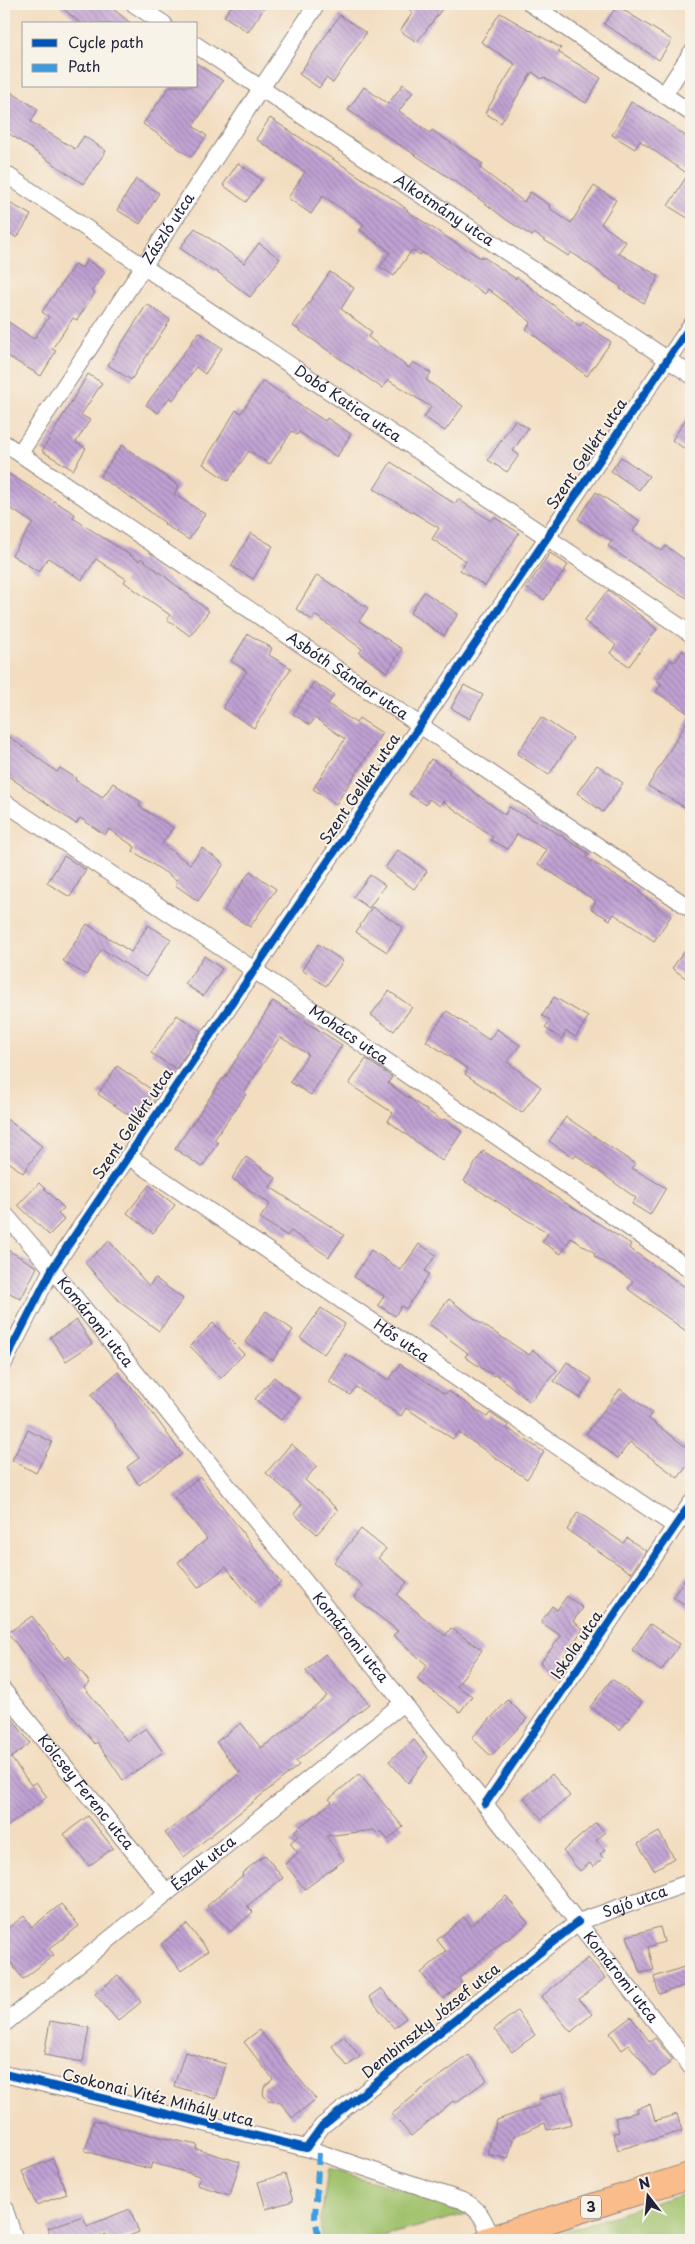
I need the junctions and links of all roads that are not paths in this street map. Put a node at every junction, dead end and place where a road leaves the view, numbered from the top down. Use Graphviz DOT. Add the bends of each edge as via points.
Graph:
graph roads {
  1 [pos="134,4"];
  2 [pos="316,4"];
  3 [pos="531,4"];
  4 [pos="161,22"];
  5 [pos="198,46"];
  6 [pos="691,53"];
  7 [pos="262,88"];
  8 [pos="664,95"];
  9 [pos="691,113"];
  10 [pos="4,173"];
  11 [pos="144,266"];
  12 [pos="691,325"];
  13 [pos="668,359"];
  14 [pos="691,375"];
  15 [pos="4,443"];
  16 [pos="20,453"];
  17 [pos="547,537"];
  18 [pos="691,634"];
  19 [pos="419,726"];
  20 [pos="4,802"];
  21 [pos="691,909"];
  22 [pos="254,970"];
  23 [pos="128,1156"];
  24 [pos="4,1214"];
  25 [pos="52,1269"];
  26 [pos="691,1270"];
  27 [pos="4,1364"];
  28 [pos="691,1503"];
  29 [pos="675,1526"];
  30 [pos="4,1691"];
  31 [pos="403,1703"];
  32 [pos="484,1804"];
  33 [pos="691,1882"];
  34 [pos="167,1892"];
  35 [pos="578,1922"];
  36 [pos="4,2024"];
  37 [pos="691,2066"];
  38 [pos="4,2074"];
  39 [pos="306,2148"];
  40 [pos="691,2175"];
  41 [pos="4,2207"];
  42 [pos="15,2240"];
  43 [pos="490,2240"];
  1 -- 4 [label="street"];
  2 -- 7 [label="street, Zászló utca"];
  3 -- 8 [label="street"];
  5 -- 7 [label="street, Alkotmány utca"];
  6 -- 8 [label="street"];
  7 -- 11 [label="street, Zászló utca"];
  7 -- 13 [label="street, Alkotmány utca"];
  8 -- 9 [label="street"];
  10 -- 11 [label="street, Dobó Katica utca"];
  11 -- 16 [label="street, Zászló utca"];
  11 -- 17 [label="street, Dobó Katica utca"];
  12 -- 13 [label="street, Szent Gellért utca"];
  13 -- 14 [label="street, Alkotmány utca"];
  13 -- 17 [label="street, Szent Gellért utca"];
  15 -- 16 [label="street, Asbóth Sándor utca"];
  16 -- 19 [label="street, Asbóth Sándor utca"];
  17 -- 18 [label="street, Dobó Katica utca"];
  17 -- 19 [label="street, Szent Gellért utca"];
  19 -- 21 [label="street, Asbóth Sándor utca"];
  19 -- 22 [label="street, Szent Gellért utca"];
  20 -- 22 [label="street, Mohács utca"];
  22 -- 23 [label="street, Szent Gellért utca"];
  22 -- 26 [label="street, Mohács utca"];
  23 -- 25 [label="street, Szent Gellért utca"];
  23 -- 29 [label="street, Hős utca"];
  24 -- 25 [label="street, Komáromi utca"];
  25 -- 27 [label="street, Szent Gellért utca"];
  25 -- 31 [label="street, Komáromi utca"];
  28 -- 29 [label="street, Iskola utca"];
  29 -- 32 [label="street, Iskola utca"];
  30 -- 34 [label="street, Kölcsey Ferenc utca"];
  31 -- 32 [label="street, Komáromi utca"];
  31 -- 34 [label="street, Észak utca"];
  32 -- 35 [label="street, Komáromi utca"];
  33 -- 35 [label="street, Sajó utca"];
  34 -- 36 [label="street, Észak utca"];
  35 -- 37 [label="street, Komáromi utca"];
  35 -- 39 [label="street, Dembinszky József utca" via="322,2126"];
  38 -- 39 [label="street, Csokonai Vitéz Mihály utca"];
  39 -- 43 [label="street, Csokonai Vitéz Mihály utca" via="470,2204 482,2216"];
  40 -- 43 [label="main road, 3"];
  41 -- 42 [label="street"];
}
